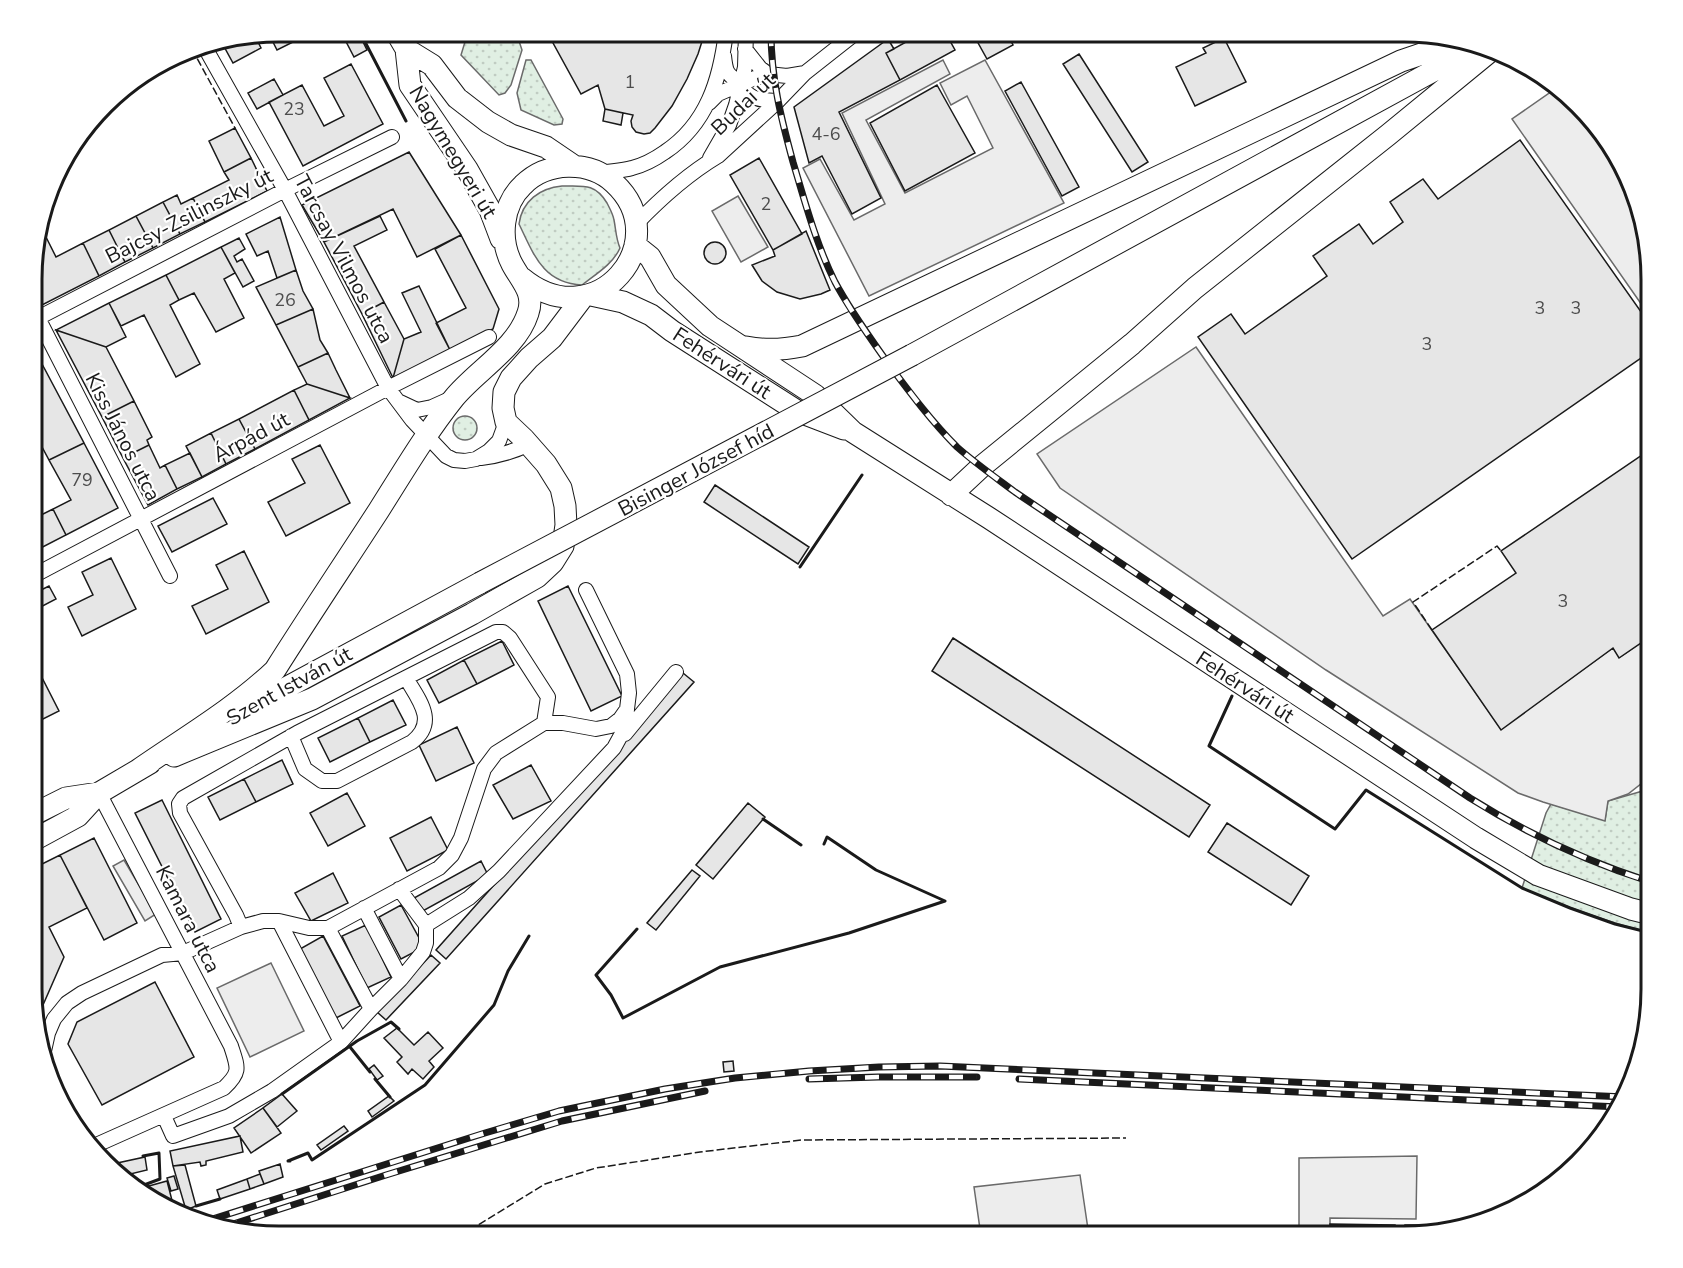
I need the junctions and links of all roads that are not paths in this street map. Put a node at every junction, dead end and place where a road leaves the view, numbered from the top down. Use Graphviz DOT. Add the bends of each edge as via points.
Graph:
graph roads {
  1 [pos="401,42"];
  2 [pos="403,42"];
  3 [pos="724,42"];
  4 [pos="745,42"];
  5 [pos="844,42"];
  6 [pos="1445,46"];
  7 [pos="723,49"];
  8 [pos="745,49"];
  9 [pos="1469,51"];
  10 [pos="208,53"];
  11 [pos="1484,56"];
  12 [pos="805,73"];
  13 [pos="768,74"];
  14 [pos="741,84"];
  15 [pos="778,101"];
  16 [pos="707,105"];
  17 [pos="392,137"];
  18 [pos="708,162"];
  19 [pos="574,166"];
  20 [pos="600,173"];
  21 [pos="285,190"];
  22 [pos="635,234"];
  23 [pos="507,253"];
  24 [pos="522,278"];
  25 [pos="587,296"];
  26 [pos="42,312"];
  27 [pos="42,329"];
  28 [pos="489,336"];
  29 [pos="742,346"];
  30 [pos="388,388"];
  31 [pos="456,396"];
  32 [pos="398,402"];
  33 [pos="506,422"];
  34 [pos="854,432"];
  35 [pos="426,436"];
  36 [pos="529,444"];
  37 [pos="476,459"];
  38 [pos="951,495"];
  39 [pos="142,519"];
  40 [pos="42,571"];
  41 [pos="170,576"];
  42 [pos="480,583"];
  43 [pos="586,590"];
  44 [pos="676,672"];
  45 [pos="406,678"];
  46 [pos="627,709"];
  47 [pos="544,723"];
  48 [pos="291,736"];
  49 [pos="614,748"];
  50 [pos="138,770"];
  51 [pos="99,793"];
  52 [pos="42,810"];
  53 [pos="42,836"];
  54 [pos="399,889"];
  55 [pos="364,908"];
  56 [pos="1641,912"];
  57 [pos="279,921"];
  58 [pos="426,925"];
  59 [pos="241,927"];
  60 [pos="328,928"];
  61 [pos="183,953"];
  62 [pos="401,979"];
  63 [pos="371,1009"];
  64 [pos="47,1036"];
  65 [pos="341,1042"];
  66 [pos="164,1116"];
  67 [pos="100,1144"];
  1 -- 23 [label="main road, Nagymegyeri út" via="410,85 467,169 490,210"];
  2 -- 19 [label="main road, Nagymegyeri út" via="432,65 457,99 488,122 546,147"];
  3 -- 7 [label="street, Budai út"];
  4 -- 8 [label="street"];
  5 -- 12 [label="street, Budai út"];
  6 -- 29 [label="main road" via="1401,61 802,346 779,351"];
  7 -- 14 [label="street" via="726,70"];
  7 -- 16 [label="street, Budai út"];
  8 -- 13 [label="street, Budai út"];
  8 -- 14 [label="street"];
  9 -- 42 [label="main road, Bisinger József híd, bridge" via="912,355"];
  10 -- 21 [label="street, Tarcsay Vilmos utca"];
  11 -- 38 [label="main road" via="1195,288"];
  12 -- 13 [label="street, Budai út"];
  12 -- 15 [label="street, Budai út"];
  13 -- 14 [label="street, Budai út"];
  14 -- 15 [label="street" via="751,97"];
  14 -- 16 [label="street" via="718,94"];
  14 -- 18 [label="street, Budai út" via="729,125"];
  15 -- 18 [label="street, Budai út"];
  16 -- 20 [label="street, Budai út" via="694,127 649,162"];
  17 -- 21 [label="street, Bajcsy-Zsilinszky út"];
  18 -- 22 [label="street, Budai út" via="655,204"];
  19 -- 20 [label="main road"];
  19 -- 23 [label="main road" via="555,167 523,185 505,217"];
  20 -- 22 [label="main road" via="624,194 632,208"];
  21 -- 26 [label="street, Bajcsy-Zsilinszky út"];
  21 -- 30 [label="street, Tarcsay Vilmos utca"];
  22 -- 25 [label="main road" via="631,258 624,270 604,289"];
  22 -- 29 [label="main road, Fehérvári út" via="666,285 710,326"];
  23 -- 24 [label="main road"];
  24 -- 25 [label="main road" via="556,297"];
  24 -- 31 [label="main road" via="530,295 529,312 523,324 509,345"];
  25 -- 33 [label="main road" via="511,378 504,392"];
  25 -- 34 [label="main road, Fehérvári út" via="623,302 651,315 797,411"];
  27 -- 39 [label="street, Kiss János utca"];
  28 -- 30 [label="street, Árpád út"];
  29 -- 34 [label="main road, Fehérvári út" via="815,395"];
  30 -- 32 [label="street, Tarcsay Vilmos utca"];
  30 -- 39 [label="street, Árpád út"];
  31 -- 32 [label="street" via="417,410"];
  31 -- 35 [label="main road"];
  32 -- 35 [label="street, Tarcsay Vilmos utca"];
  33 -- 36 [label="main road"];
  33 -- 37 [label="street" via="499,441"];
  34 -- 38 [label="main road, Fehérvári út"];
  35 -- 37 [label="street, Tarcsay Vilmos utca" via="454,460"];
  35 -- 50 [label="main road" via="275,670 228,709"];
  36 -- 37 [label="street, Tarcsay Vilmos utca"];
  36 -- 50 [label="main road" via="561,488 565,506 563,546 537,578 312,699"];
  38 -- 56 [label="main road, Fehérvári út" via="1476,838 1538,875"];
  39 -- 40 [label="street, Árpád út"];
  39 -- 41 [label="street, Kiss János utca"];
  42 -- 50 [label="main road, Szent István út"];
  43 -- 46 [label="street" via="627,674"];
  44 -- 49 [label="street"];
  45 -- 47 [label="street" via="503,632 548,698"];
  45 -- 48 [label="street"];
  45 -- 48 [label="street" via="424,709 425,724 419,736 337,781 322,781 305,769"];
  46 -- 47 [label="street" via="610,726 596,729"];
  46 -- 49 [label="street" via="626,726"];
  47 -- 54 [label="street" via="496,753 484,769 452,855 439,868"];
  48 -- 59 [label="street" via="183,798 179,804 180,813"];
  49 -- 58 [label="street" via="499,871 469,898"];
  50 -- 51 [label="main road, Szent István út"];
  51 -- 52 [label="main road, Szent István út" via="66,798"];
  51 -- 53 [label="main road, Szent István út" via="78,816"];
  51 -- 61 [label="street, Kamara utca"];
  54 -- 55 [label="street"];
  54 -- 58 [label="street"];
  55 -- 60 [label="street"];
  55 -- 62 [label="street"];
  57 -- 59 [label="street"];
  57 -- 60 [label="street"];
  57 -- 65 [label="street"];
  58 -- 62 [label="street" via="423,952"];
  59 -- 61 [label="street"];
  60 -- 63 [label="street"];
  61 -- 64 [label="street" via="162,955 82,993 54,1019"];
  61 -- 66 [label="street, Kamara utca" via="237,1065 235,1078 224,1088"];
  62 -- 63 [label="street"];
  63 -- 65 [label="street"];
  65 -- 66 [label="street" via="229,1116 173,1136"];
  66 -- 67 [label="street"];
}
